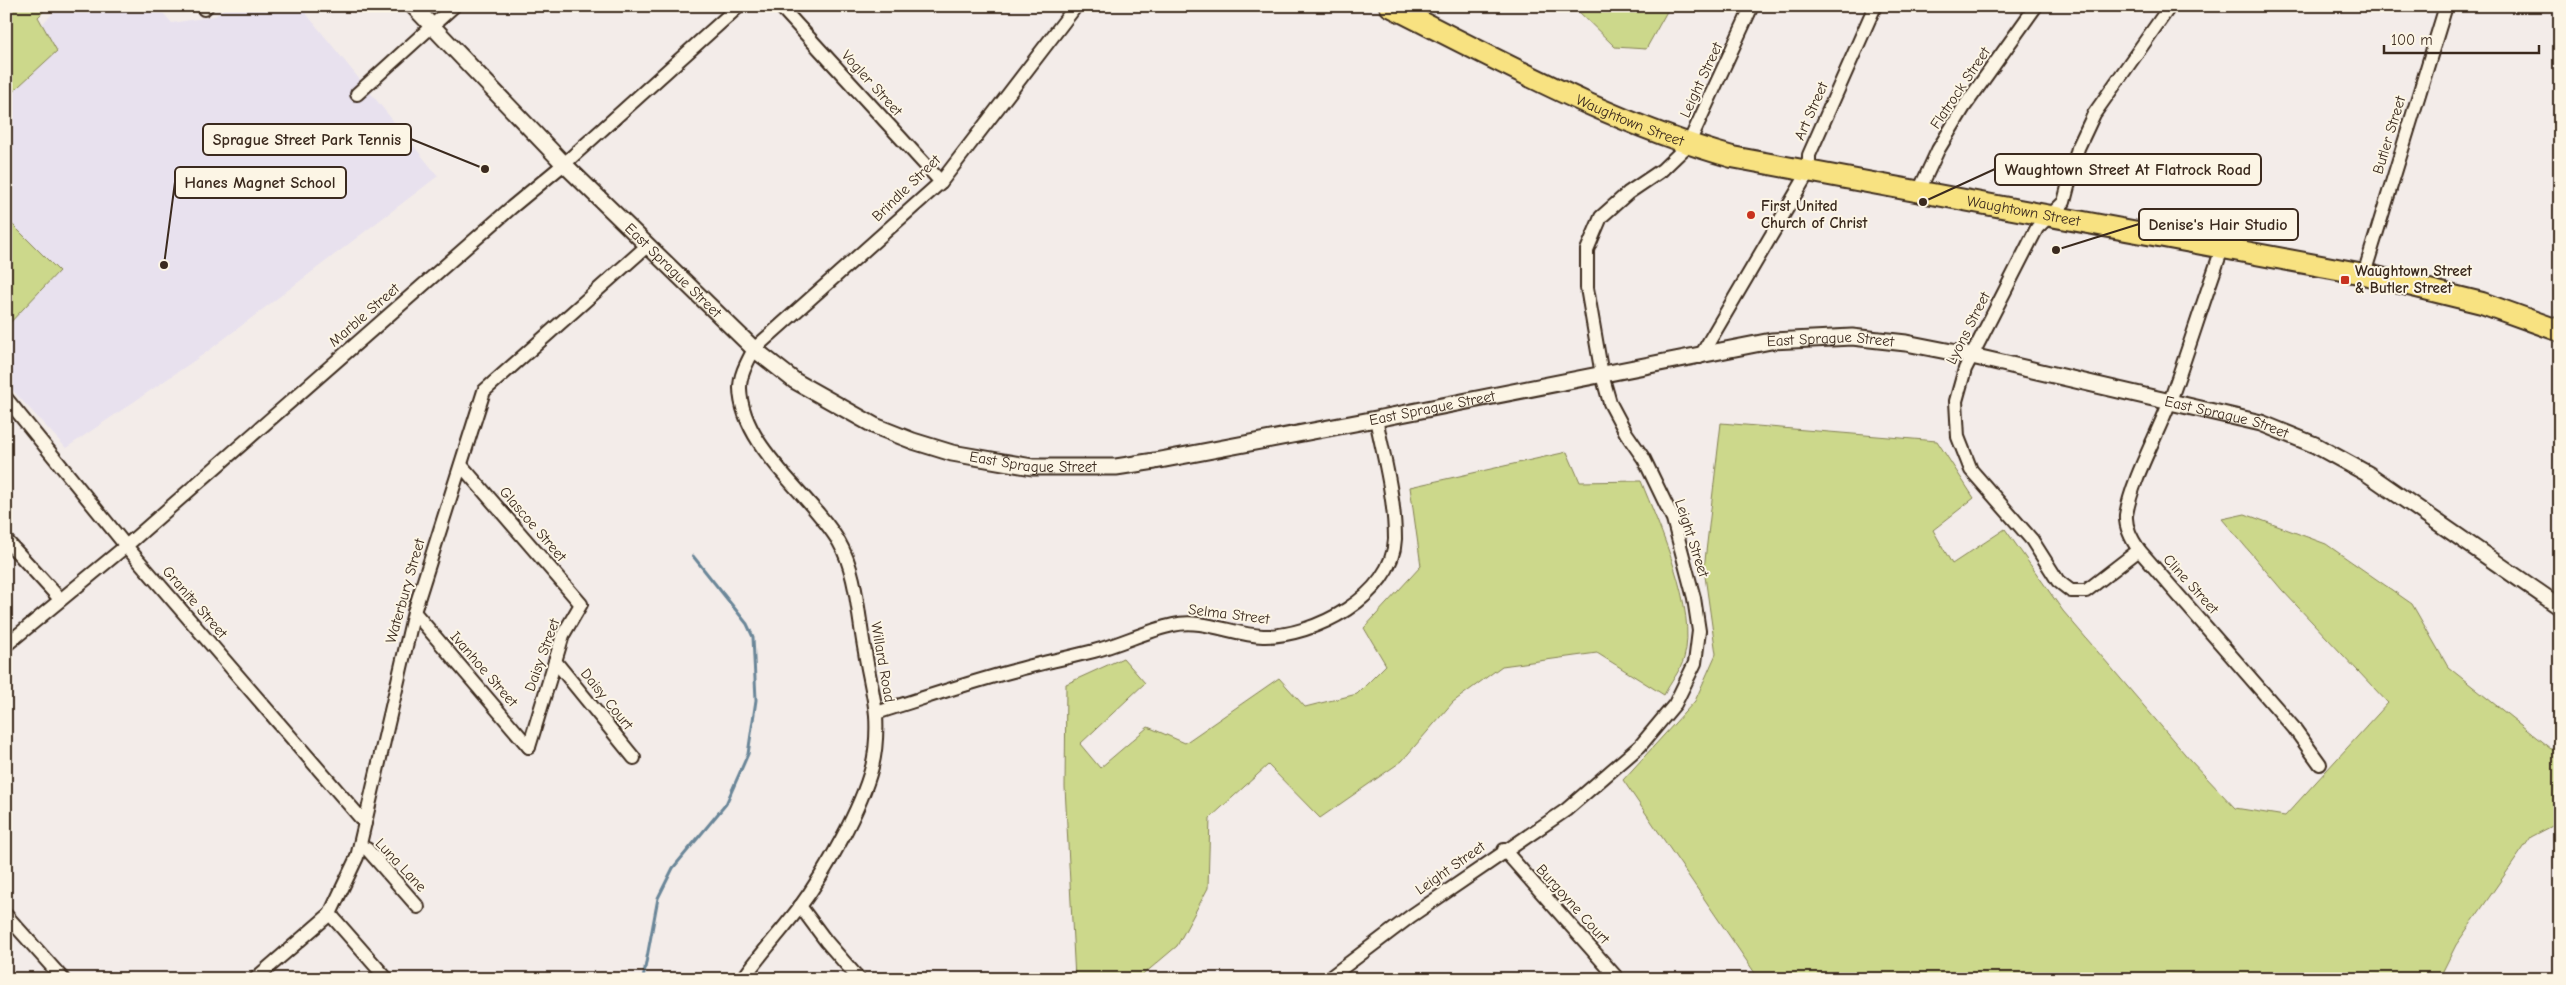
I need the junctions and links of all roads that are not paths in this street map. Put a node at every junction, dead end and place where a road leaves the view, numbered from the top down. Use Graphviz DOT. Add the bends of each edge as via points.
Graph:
graph roads {
  1 [pos="413,6"];
  2 [pos="454,6"];
  3 [pos="740,6"];
  4 [pos="780,6"];
  5 [pos="1076,6"];
  6 [pos="1390,6"];
  7 [pos="1752,6"];
  8 [pos="1876,6"];
  9 [pos="2036,6"];
  10 [pos="2170,6"];
  11 [pos="2446,6"];
  12 [pos="432,28"];
  13 [pos="357,94"];
  14 [pos="1688,145"];
  15 [pos="564,164"];
  16 [pos="1809,172"];
  17 [pos="941,182"];
  18 [pos="1918,193"];
  19 [pos="2049,216"];
  20 [pos="647,246"];
  21 [pos="2222,249"];
  22 [pos="2364,274"];
  23 [pos="2560,331"];
  24 [pos="754,349"];
  25 [pos="1972,356"];
  26 [pos="1700,357"];
  27 [pos="1602,376"];
  28 [pos="6,398"];
  29 [pos="2170,400"];
  30 [pos="1376,419"];
  31 [pos="461,465"];
  32 [pos="6,540"];
  33 [pos="126,546"];
  34 [pos="2139,550"];
  35 [pos="60,599"];
  36 [pos="581,604"];
  37 [pos="2560,607"];
  38 [pos="414,612"];
  39 [pos="6,645"];
  40 [pos="555,661"];
  41 [pos="876,713"];
  42 [pos="529,747"];
  43 [pos="634,758"];
  44 [pos="2320,764"];
  45 [pos="364,823"];
  46 [pos="360,846"];
  47 [pos="1504,850"];
  48 [pos="800,906"];
  49 [pos="418,907"];
  50 [pos="330,914"];
  51 [pos="6,915"];
  52 [pos="64,979"];
  53 [pos="255,979"];
  54 [pos="388,979"];
  55 [pos="743,979"];
  56 [pos="859,979"];
  57 [pos="1328,979"];
  58 [pos="1618,979"];
  1 -- 12 [label="street, East Sprague Street"];
  2 -- 12 [label="street"];
  3 -- 15 [label="street, Marble Street"];
  4 -- 17 [label="street, Vogler Street"];
  5 -- 17 [label="street, Brindle Street"];
  6 -- 14 [label="main road, Waughtown Street" via="1597,110"];
  7 -- 14 [label="street, Leight Street"];
  8 -- 16 [label="street, Art Street" via="1809,154"];
  9 -- 18 [label="street, Flatrock Street" via="1964,107 1938,150"];
  10 -- 19 [label="street, Lyons Street" via="2094,114 2078,148 2064,202"];
  11 -- 22 [label="street, Butler Street"];
  12 -- 13 [label="street"];
  12 -- 15 [label="street, East Sprague Street"];
  14 -- 16 [label="main road, Waughtown Street"];
  14 -- 27 [label="street, Leight Street" via="1662,170 1628,193 1601,217 1587,250 1587,288"];
  15 -- 20 [label="street, East Sprague Street"];
  15 -- 33 [label="street, Marble Street"];
  16 -- 18 [label="main road, Waughtown Street"];
  16 -- 26 [label="street, Art Street"];
  17 -- 24 [label="street, Brindle Street"];
  18 -- 19 [label="main road, Waughtown Street"];
  19 -- 21 [label="main road, Waughtown Street"];
  19 -- 25 [label="street, Lyons Street" via="2037,228"];
  20 -- 24 [label="street, East Sprague Street"];
  20 -- 31 [label="street, Waterbury Street" via="484,391"];
  21 -- 22 [label="main road, Waughtown Street"];
  21 -- 29 [label="street, Cline Street"];
  22 -- 23 [label="main road, Waughtown Street" via="2482,303"];
  24 -- 30 [label="street, East Sprague Street" via="795,381 875,426 952,453 1032,467 1116,467 1145,463"];
  24 -- 41 [label="street, Willard Road" via="740,388 748,420 767,453 825,521 845,554"];
  25 -- 26 [label="street, East Sprague Street" via="1852,337 1771,341"];
  25 -- 29 [label="street, East Sprague Street"];
  25 -- 34 [label="street, Lyons Street" via="1964,369 1956,401 1956,428 1965,459 1980,483 2032,540 2058,580 2070,591 2086,591"];
  26 -- 27 [label="street, East Sprague Street"];
  27 -- 30 [label="street, East Sprague Street"];
  27 -- 47 [label="street, Leight Street" via="1610,403 1644,459 1673,519 1698,623 1695,663 1675,704 1640,746 1566,810"];
  28 -- 33 [label="street, Granite Street"];
  29 -- 34 [label="street, Cline Street" via="2130,499 2126,517 2131,540"];
  29 -- 37 [label="street, East Sprague Street" via="2261,423 2315,445 2368,474"];
  30 -- 41 [label="street, Selma Street" via="1395,540 1390,561 1378,580 1333,619 1285,635 1245,634 1188,623 1173,625 1096,651 1014,670"];
  31 -- 36 [label="street, Glascoe Street"];
  31 -- 38 [label="street, Waterbury Street"];
  32 -- 35 [label="street"];
  33 -- 35 [label="street, Marble Street"];
  33 -- 45 [label="street, Granite Street"];
  34 -- 44 [label="street, Cline Street" via="2294,728"];
  35 -- 39 [label="street, Marble Street"];
  36 -- 40 [label="street, Daisy Street" via="564,635"];
  38 -- 42 [label="street, Ivanhoe Street"];
  38 -- 45 [label="street, Waterbury Street"];
  40 -- 42 [label="street, Daisy Street"];
  40 -- 43 [label="street, Daisy Court"];
  41 -- 48 [label="street, Willard Road" via="876,744 864,792"];
  45 -- 46 [label="street, Waterbury Street"];
  46 -- 49 [label="street, Luna Lane" via="367,849"];
  46 -- 50 [label="street, Waterbury Street"];
  47 -- 57 [label="street, Leight Street"];
  47 -- 58 [label="street, Burgoyne Court"];
  48 -- 55 [label="street, Willard Road"];
  48 -- 56 [label="street"];
  50 -- 53 [label="street, Waterbury Street"];
  50 -- 54 [label="street"];
  51 -- 52 [label="street"];
}
